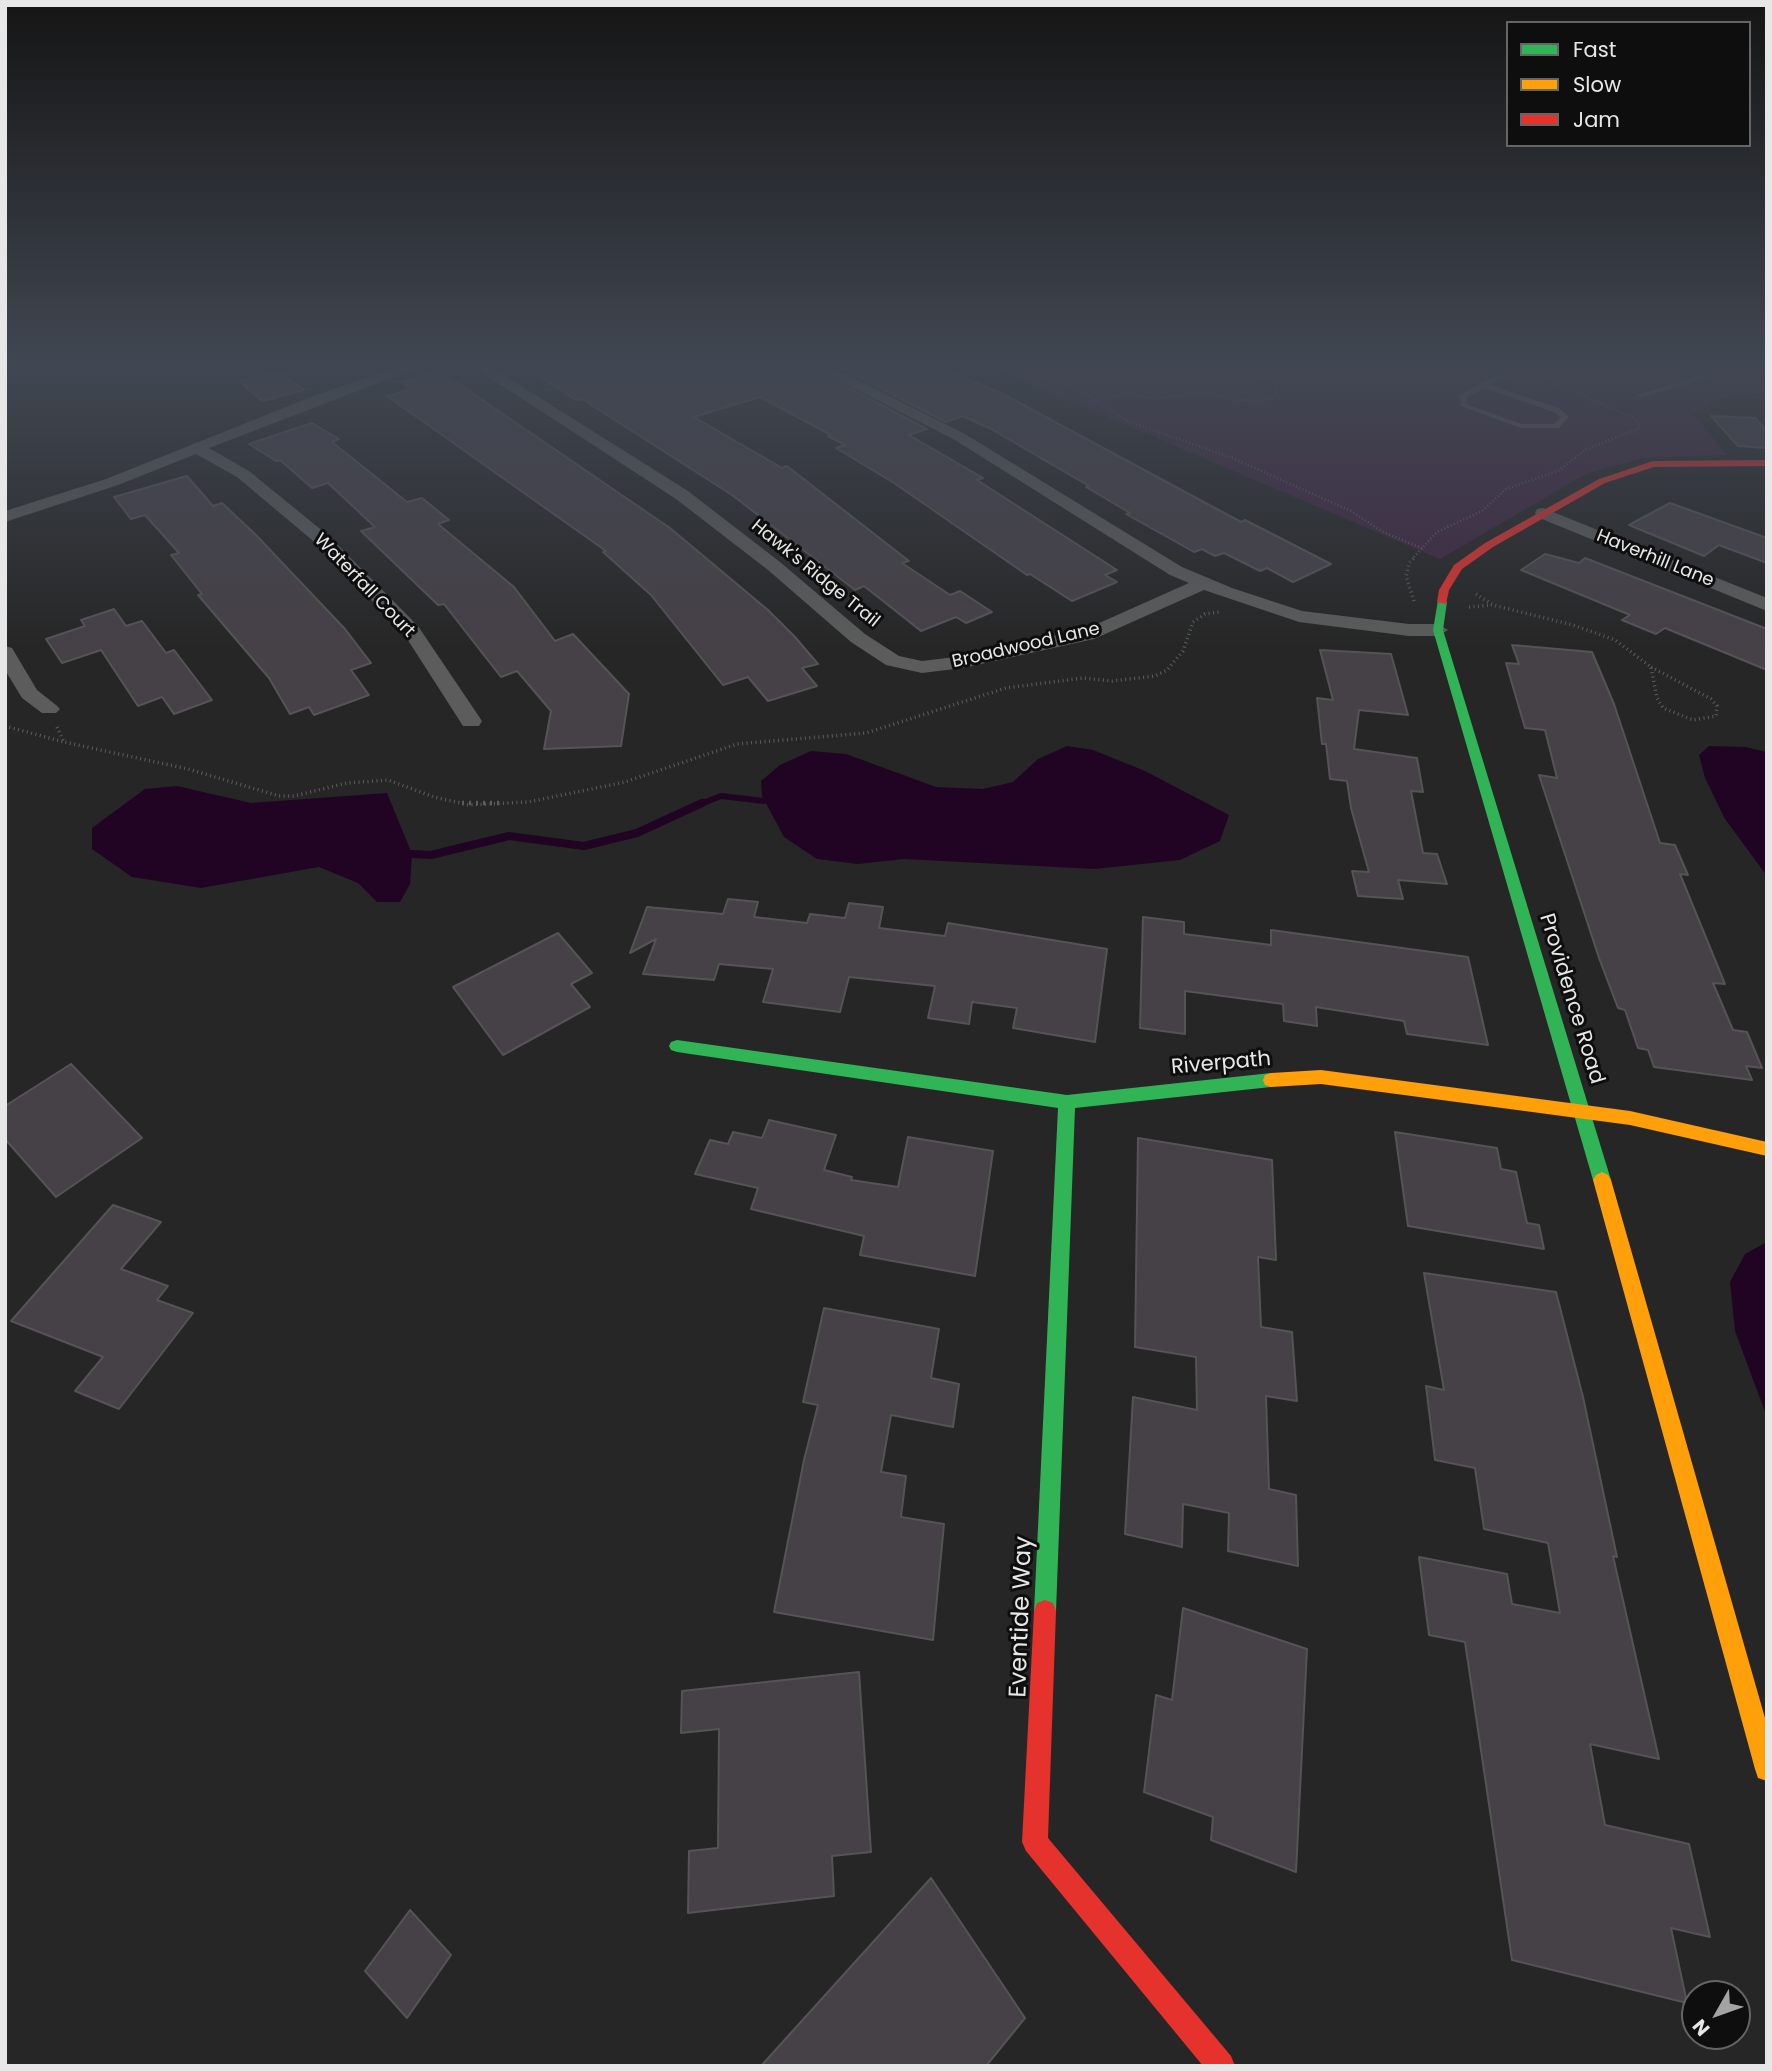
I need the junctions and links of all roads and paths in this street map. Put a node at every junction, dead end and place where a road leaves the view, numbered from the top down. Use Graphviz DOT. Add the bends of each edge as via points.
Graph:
graph roads {
  1 [pos="168,461"];
  2 [pos="219,461"];
  3 [pos="628,461"];
  4 [pos="998,461"];
  5 [pos="1240,461"];
  6 [pos="1571,461"];
  7 [pos="1767,463"];
  8 [pos="1543,513"];
  9 [pos="5,517"];
  10 [pos="1424,548"];
  11 [pos="1204,583"];
  12 [pos="1476,594"];
  13 [pos="1493,605"];
  14 [pos="1767,605"];
  15 [pos="1468,608"];
  16 [pos="1227,614"];
  17 [pos="1419,630"];
  18 [pos="1438,630"];
  19 [pos="5,652"];
  20 [pos="922,667"];
  21 [pos="1651,667"];
  22 [pos="49,709"];
  23 [pos="471,721"];
  24 [pos="5,726"];
  25 [pos="64,742"];
  26 [pos="677,1046"];
  27 [pos="1067,1102"];
  28 [pos="1583,1112"];
  29 [pos="1767,1149"];
  30 [pos="1767,1769"];
  31 [pos="1221,2066"];
  1 -- 9 [label="street"];
  2 -- 23 [label="street, Waterfall Court" via="243,474 324,541 411,630"];
  3 -- 20 [label="street, Hawk's Ridge Trail" via="682,495 867,644 893,661"];
  4 -- 11 [label="street"];
  5 -- 10 [label="path"];
  6 -- 10 [label="path" via="1558,471 1506,489 1482,511 1437,532"];
  7 -- 8 [label="street, Providence Road" via="1653,464 1602,481"];
  8 -- 14 [label="street, Haverhill Lane"];
  8 -- 18 [label="street, Providence Road" via="1458,567 1444,590"];
  10 -- 17 [label="path" via="1409,563 1406,576"];
  11 -- 17 [label="street" via="1300,616"];
  11 -- 20 [label="street, Broadwood Lane" via="1094,633"];
  12 -- 13 [label="path"];
  13 -- 15 [label="path"];
  13 -- 21 [label="path" via="1602,634"];
  16 -- 25 [label="path" via="1209,613 1193,622 1183,651 1167,670 1155,676 1112,681 1083,678 1006,688 866,733 737,744 625,782 528,802 469,804 388,780 279,796 188,769"];
  17 -- 18 [label="street"];
  18 -- 28 [label="street, Providence Road"];
  19 -- 22 [label="street" via="29,694"];
  21 -- 21 [label="path" via="1663,708 1693,720 1716,716 1717,706 1710,699"];
  22 -- 25 [label="path"];
  24 -- 25 [label="path"];
  26 -- 27 [label="street, Riverpath"];
  27 -- 28 [label="street, Riverpath" via="1321,1077"];
  27 -- 31 [label="street, Eventide Way" via="1035,1842"];
  28 -- 29 [label="street, Riverpath"];
  28 -- 30 [label="street, Providence Road"];
}
